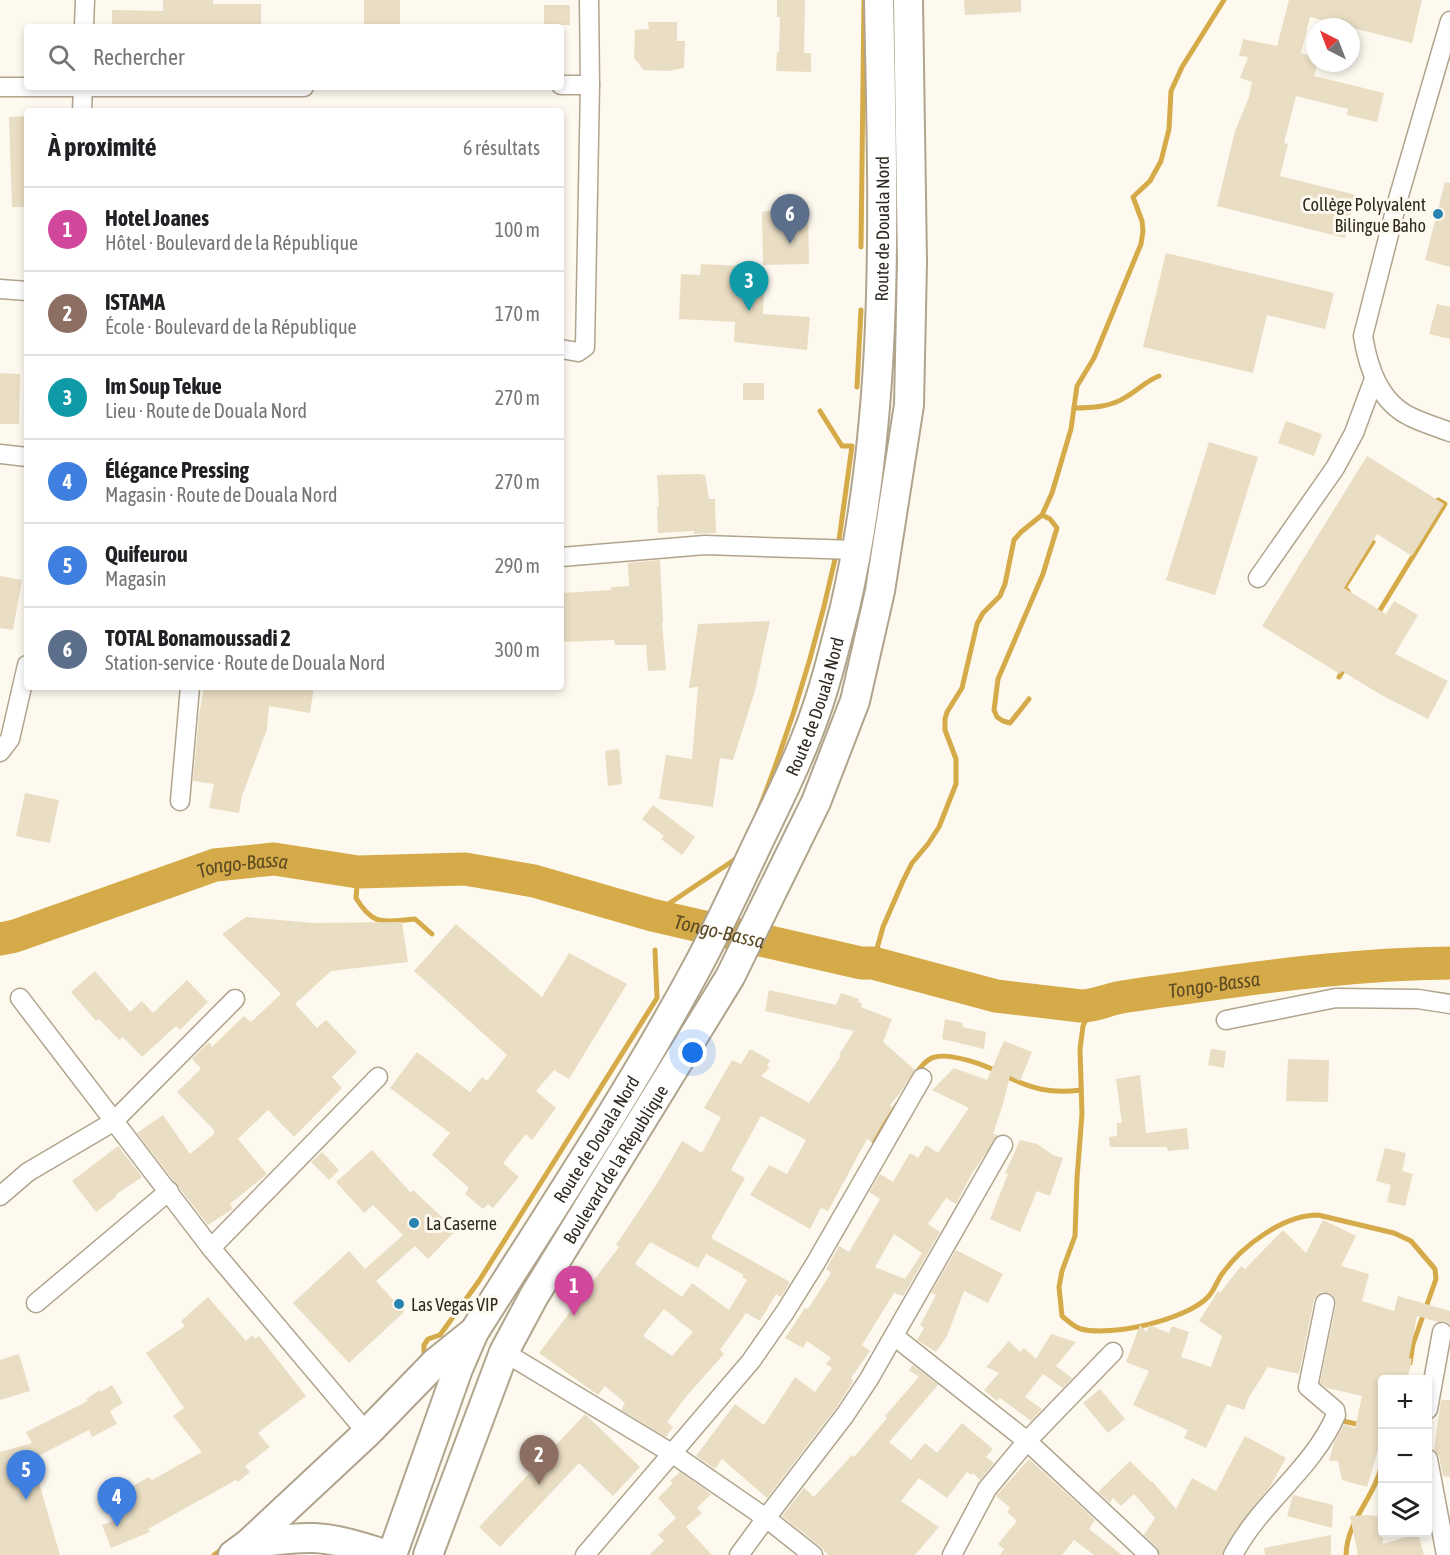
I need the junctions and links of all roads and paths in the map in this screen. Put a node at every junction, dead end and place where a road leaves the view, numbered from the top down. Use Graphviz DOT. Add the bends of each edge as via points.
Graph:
graph roads {
  1 [pos="85,0"];
  2 [pos="589,0"];
  3 [pos="879,0"];
  4 [pos="908,0"];
  5 [pos="1450,21"];
  6 [pos="84,24"];
  7 [pos="590,85"];
  8 [pos="564,86"];
  9 [pos="0,87"];
  10 [pos="24,87"];
  11 [pos="83,90"];
  12 [pos="82,108"];
  13 [pos="0,289"];
  14 [pos="24,291"];
  15 [pos="564,350"];
  16 [pos="1374,379"];
  17 [pos="1450,432"];
  18 [pos="0,454"];
  19 [pos="24,457"];
  20 [pos="856,550"];
  21 [pos="564,556"];
  22 [pos="1258,578"];
  23 [pos="24,678"];
  24 [pos="190,690"];
  25 [pos="0,752"];
  26 [pos="180,801"];
  27 [pos="730,977"];
  28 [pos="20,998"];
  29 [pos="235,999"];
  30 [pos="1450,1004"];
  31 [pos="1226,1020"];
  32 [pos="378,1077"];
  33 [pos="922,1078"];
  34 [pos="615,1108"];
  35 [pos="113,1122"];
  36 [pos="639,1124"];
  37 [pos="1003,1145"];
  38 [pos="169,1191"];
  39 [pos="0,1196"];
  40 [pos="211,1248"];
  41 [pos="36,1303"];
  42 [pos="1325,1303"];
  43 [pos="474,1332"];
  44 [pos="1442,1332"];
  45 [pos="894,1336"];
  46 [pos="504,1352"];
  47 [pos="1113,1352"];
  48 [pos="1432,1386"];
  49 [pos="367,1434"];
  50 [pos="1026,1441"];
  51 [pos="673,1454"];
  52 [pos="1432,1480"];
  53 [pos="766,1518"];
  54 [pos="241,1549"];
  55 [pos="390,1555"];
  56 [pos="428,1555"];
  57 [pos="585,1555"];
  58 [pos="739,1555"];
  59 [pos="813,1555"];
  60 [pos="952,1555"];
  61 [pos="1149,1555"];
  62 [pos="1233,1555"];
  63 [pos="1446,1555"];
  1 -- 6 [label="street"];
  2 -- 7 [label="street"];
  3 -- 20 [label="main road, Route de Douala Nord" via="884,236 879,361 873,439"];
  4 -- 27 [label="main road, Route de Douala Nord" via="912,262 909,405 880,591 855,700 816,802"];
  5 -- 16 [label="street" via="1363,336"];
  7 -- 8 [label="street"];
  7 -- 15 [label="street" via="585,347 578,352"];
  9 -- 10 [label="street"];
  11 -- 12 [label="street"];
  13 -- 14 [label="street"];
  16 -- 17 [label="street" via="1398,409"];
  16 -- 22 [label="street" via="1354,434 1335,468"];
  18 -- 19 [label="street"];
  20 -- 21 [label="street" via="705,545"];
  20 -- 34 [label="main road, Route de Douala Nord" via="835,649 817,710 795,764 695,971"];
  23 -- 25 [label="street" via="10,739"];
  24 -- 26 [label="street"];
  27 -- 36 [label="main road, Boulevard de la République"];
  28 -- 35 [label="street"];
  29 -- 35 [label="street"];
  30 -- 31 [label="street" via="1418,999 1336,998"];
  32 -- 40 [label="street"];
  33 -- 51 [label="street" via="785,1312 751,1361"];
  34 -- 36 [label="main road"];
  34 -- 43 [label="main road, Route de Douala Nord"];
  35 -- 38 [label="street"];
  35 -- 39 [label="street" via="28,1172"];
  36 -- 46 [label="main road, Boulevard de la République"];
  37 -- 45 [label="street"];
  38 -- 40 [label="street"];
  38 -- 41 [label="street"];
  40 -- 49 [label="street"];
  42 -- 62 [label="street" via="1308,1387 1336,1415 1305,1466 1251,1527"];
  43 -- 49 [label="main road" via="435,1363"];
  43 -- 55 [label="main road"];
  44 -- 48 [label="street"];
  45 -- 50 [label="street"];
  45 -- 53 [label="street" via="845,1414"];
  46 -- 51 [label="street"];
  46 -- 56 [label="main road, Boulevard de la République"];
  47 -- 50 [label="street"];
  49 -- 54 [label="main road"];
  50 -- 60 [label="street" via="987,1489"];
  50 -- 61 [label="street"];
  51 -- 53 [label="street"];
  51 -- 57 [label="street"];
  52 -- 63 [label="street"];
  53 -- 58 [label="street"];
  53 -- 59 [label="street"];
  54 -- 55 [label="main road" via="288,1538 316,1538"];
}
